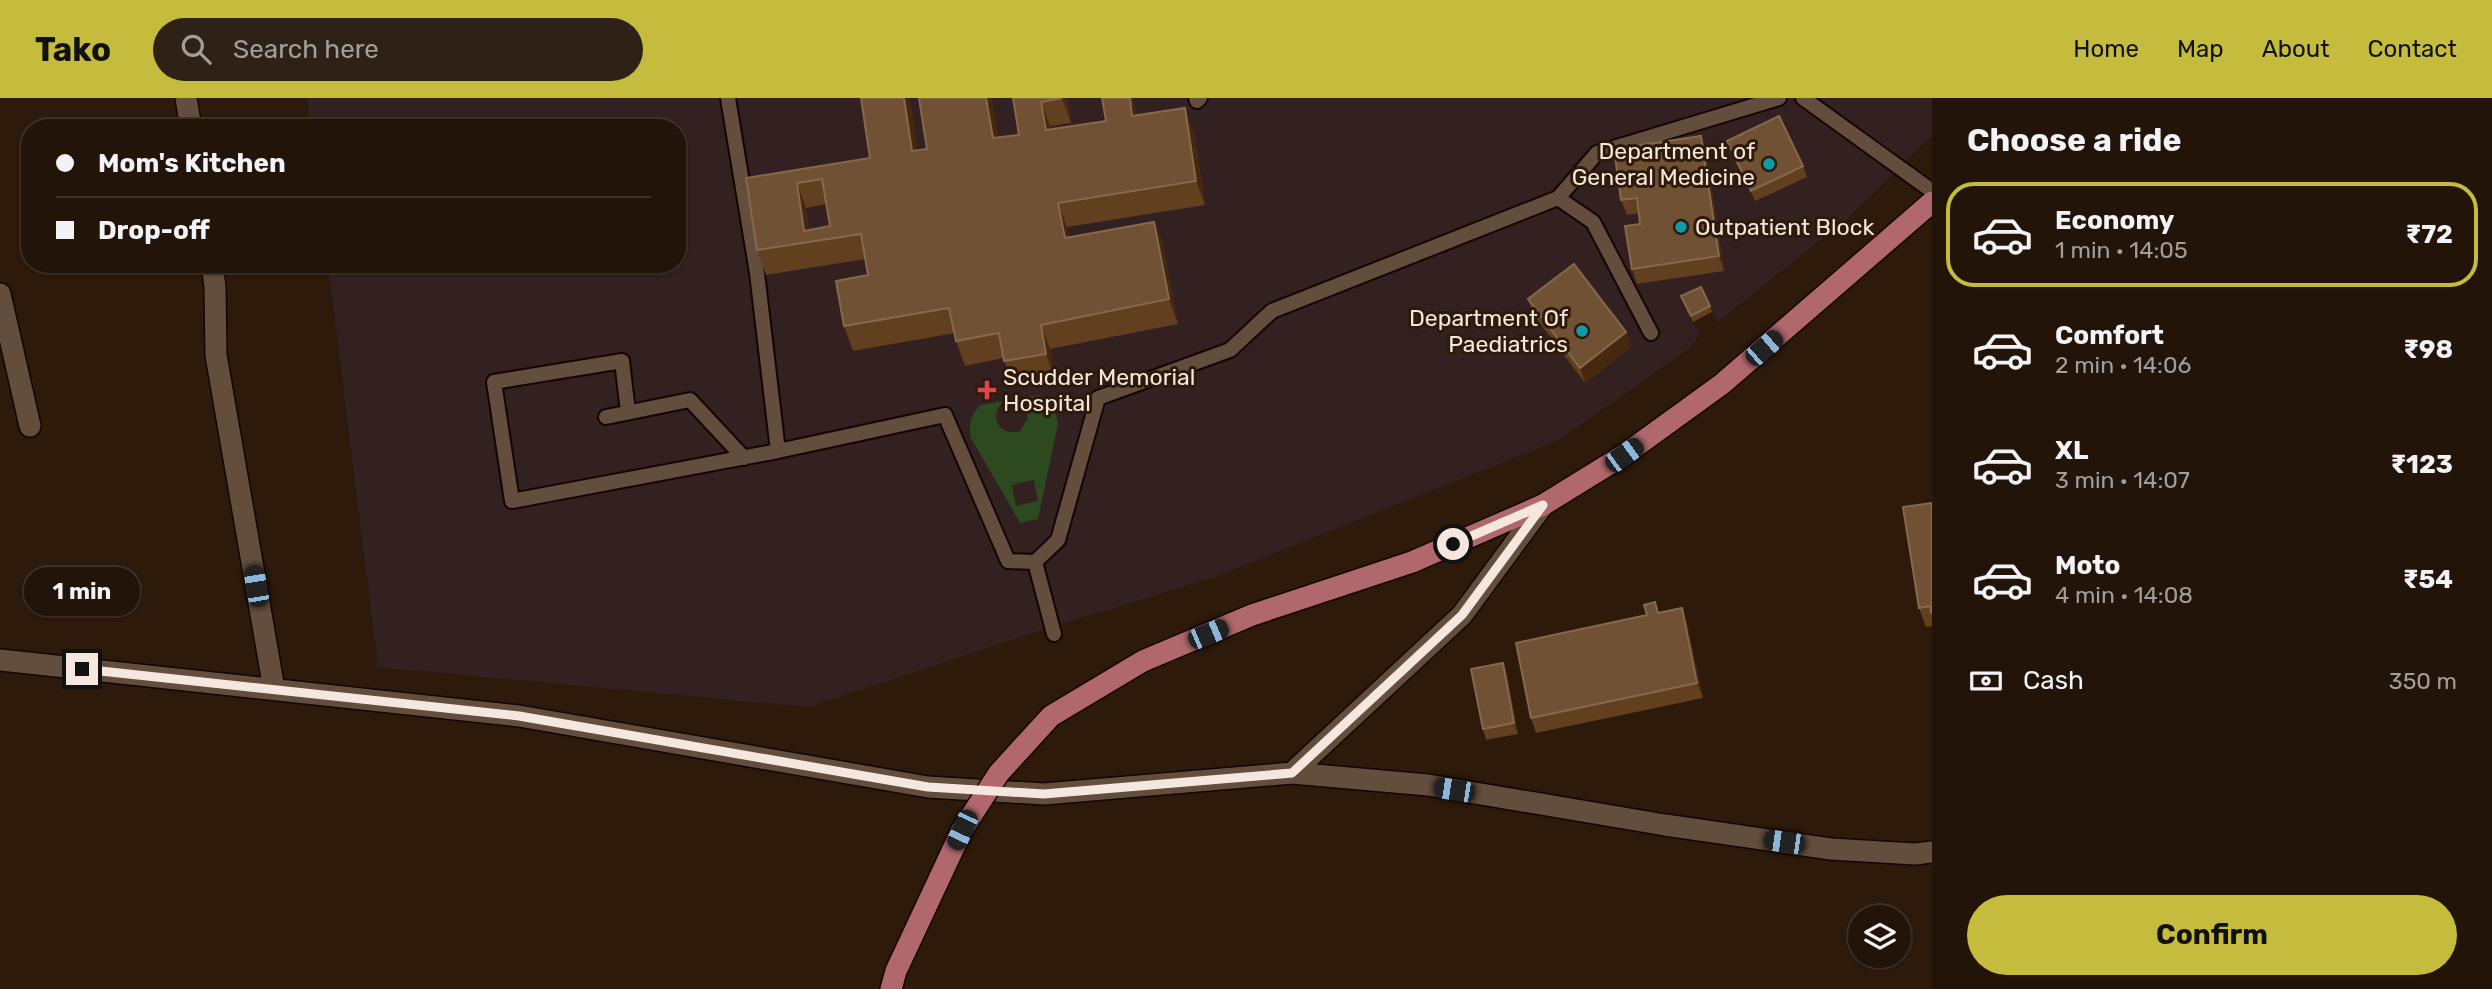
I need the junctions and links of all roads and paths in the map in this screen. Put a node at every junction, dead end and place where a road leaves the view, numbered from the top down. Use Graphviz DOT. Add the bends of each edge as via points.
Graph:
graph roads {
  1 [pos="186,98"];
  2 [pos="728,98"];
  3 [pos="1779,98"];
  4 [pos="1803,98"];
  5 [pos="190,119"];
  6 [pos="1932,191"];
  7 [pos="1558,198"];
  8 [pos="1932,202"];
  9 [pos="213,273"];
  10 [pos="0,294"];
  11 [pos="1651,333"];
  12 [pos="628,412"];
  13 [pos="606,417"];
  14 [pos="30,426"];
  15 [pos="778,451"];
  16 [pos="744,458"];
  17 [pos="1543,505"];
  18 [pos="1035,562"];
  19 [pos="1055,634"];
  20 [pos="0,660"];
  21 [pos="274,689"];
  22 [pos="1292,773"];
  23 [pos="1932,852"];
  24 [pos="891,989"];
  1 -- 5 [label="street"];
  2 -- 15 [label="lane" via="757,273"];
  3 -- 7 [label="lane" via="1597,153"];
  4 -- 6 [label="lane"];
  7 -- 11 [label="lane" via="1594,222"];
  7 -- 18 [label="lane" via="1272,311 1230,350 1098,398 1058,540"];
  8 -- 17 [label="main road" via="1722,384 1624,455"];
  9 -- 21 [label="street" via="216,355"];
  10 -- 14 [label="street"];
  12 -- 13 [label="lane"];
  12 -- 16 [label="lane" via="691,400"];
  12 -- 16 [label="lane" via="622,361 494,382 512,501"];
  15 -- 16 [label="lane"];
  15 -- 18 [label="lane" via="945,415 1008,561"];
  17 -- 22 [label="street" via="1462,615"];
  17 -- 24 [label="main road, bridge" via="1412,562 1252,615 1143,661 1051,716 999,773 962,830"];
  18 -- 19 [label="lane"];
  20 -- 21 [label="street"];
  21 -- 22 [label="street" via="519,716 928,787 1044,794"];
  22 -- 23 [label="street" via="1428,785 1831,849"];
}
